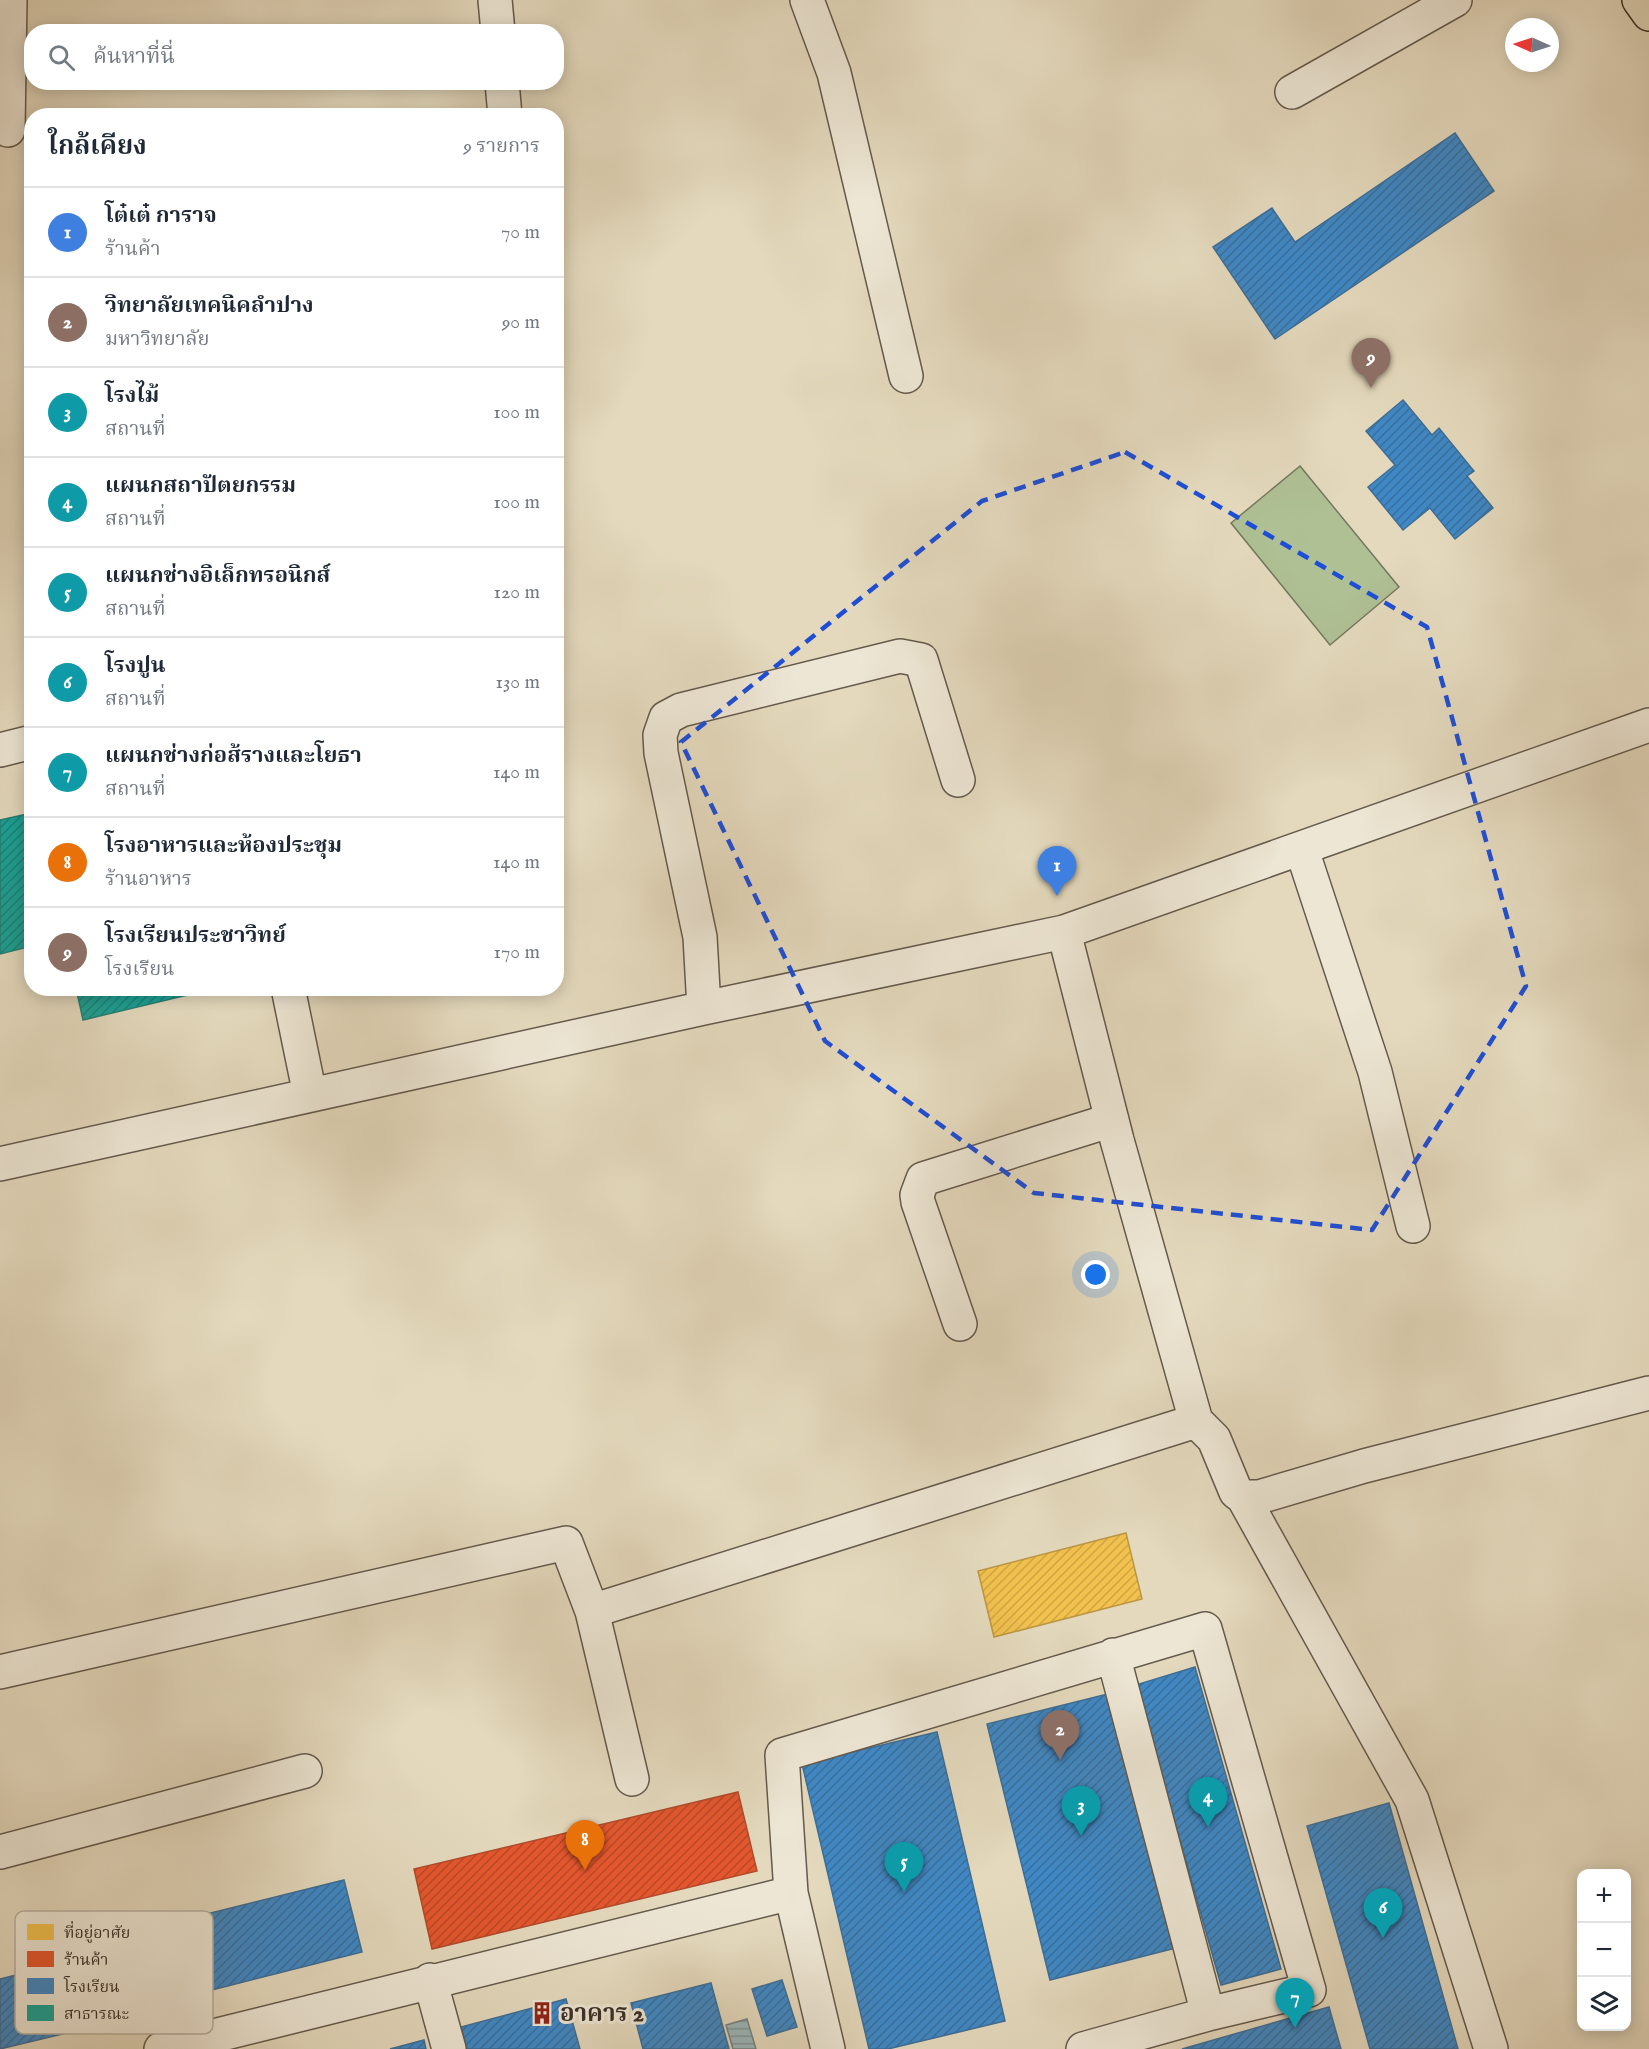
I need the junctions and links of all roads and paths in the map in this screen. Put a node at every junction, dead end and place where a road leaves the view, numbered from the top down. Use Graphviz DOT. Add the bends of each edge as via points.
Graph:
graph roads {
  1 [pos="10,0"];
  2 [pos="495,0"];
  3 [pos="807,0"];
  4 [pos="1455,0"];
  5 [pos="1639,0"];
  6 [pos="1649,14"];
  7 [pos="497,24"];
  8 [pos="503,90"];
  9 [pos="1292,92"];
  10 [pos="504,108"];
  11 [pos="8,130"];
  12 [pos="906,376"];
  13 [pos="1649,725"];
  14 [pos="24,744"];
  15 [pos="0,750"];
  16 [pos="958,780"];
  17 [pos="1302,850"];
  18 [pos="1064,932"];
  19 [pos="290,996"];
  20 [pos="704,1008"];
  21 [pos="310,1095"];
  22 [pos="1112,1120"];
  23 [pos="0,1164"];
  24 [pos="1413,1226"];
  25 [pos="960,1324"];
  26 [pos="1649,1393"];
  27 [pos="1196,1421"];
  28 [pos="1243,1497"];
  29 [pos="592,1611"];
  30 [pos="1113,1655"];
  31 [pos="0,1672"];
  32 [pos="305,1771"];
  33 [pos="632,1779"];
  34 [pos="0,1852"];
  35 [pos="791,1893"];
  36 [pos="430,1980"];
  37 [pos="1208,2014"];
  38 [pos="161,2049"];
  39 [pos="449,2049"];
  40 [pos="828,2049"];
  41 [pos="1083,2049"];
  42 [pos="1491,2049"];
  1 -- 11 [label="street"];
  2 -- 7 [label="street"];
  3 -- 12 [label="street" via="834,73"];
  4 -- 9 [label="street"];
  5 -- 6 [label="main road"];
  8 -- 10 [label="street"];
  13 -- 17 [label="street"];
  14 -- 15 [label="street"];
  16 -- 20 [label="street" via="921,660 912,657 900,656 815,676 681,710 666,718 660,735 661,753 699,937"];
  17 -- 18 [label="street"];
  17 -- 24 [label="street" via="1375,1072"];
  18 -- 20 [label="street"];
  18 -- 22 [label="street"];
  19 -- 21 [label="street"];
  20 -- 21 [label="street"];
  21 -- 23 [label="street"];
  22 -- 25 [label="street" via="923,1179 916,1195"];
  22 -- 27 [label="street"];
  26 -- 28 [label="street" via="1364,1466 1287,1491"];
  27 -- 28 [label="street" via="1214,1439 1228,1479"];
  27 -- 29 [label="street"];
  28 -- 42 [label="street" via="1412,1800"];
  29 -- 31 [label="street" via="566,1542"];
  29 -- 33 [label="street"];
  30 -- 35 [label="street" via="782,1755"];
  30 -- 37 [label="street"];
  30 -- 37 [label="street" via="1204,1629 1309,1990"];
  32 -- 34 [label="street"];
  35 -- 36 [label="street"];
  35 -- 40 [label="street"];
  36 -- 38 [label="street"];
  36 -- 39 [label="street"];
  37 -- 41 [label="street"];
}
